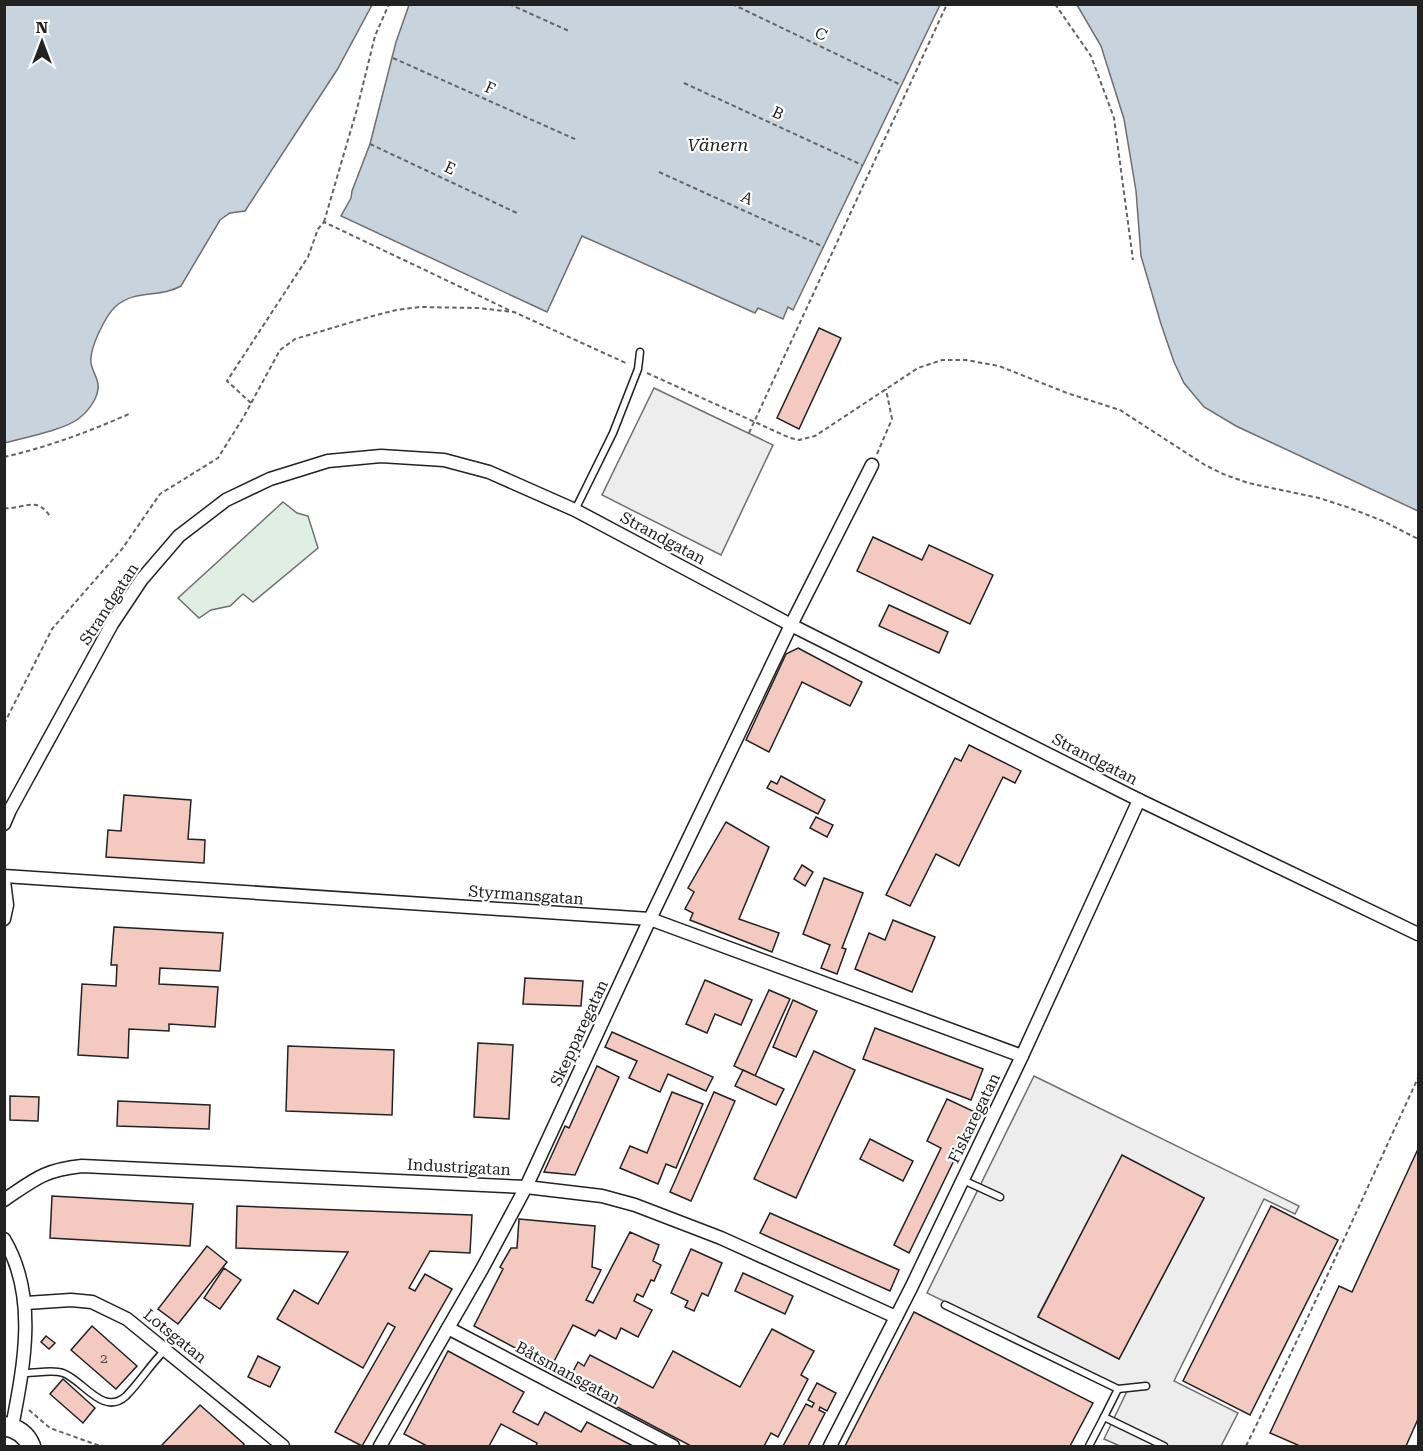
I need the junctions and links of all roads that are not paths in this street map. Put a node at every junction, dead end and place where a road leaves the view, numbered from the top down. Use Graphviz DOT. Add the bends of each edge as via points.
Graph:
graph roads {
  1 [pos="639,351"];
  2 [pos="872,465"];
  3 [pos="575,510"];
  4 [pos="791,625"];
  5 [pos="1139,800"];
  6 [pos="4,824"];
  7 [pos="4,879"];
  8 [pos="4,919"];
  9 [pos="650,920"];
  10 [pos="1419,934"];
  11 [pos="1023,1056"];
  12 [pos="963,1180"];
  13 [pos="526,1187"];
  14 [pos="1000,1197"];
  15 [pos="4,1200"];
  16 [pos="4,1239"];
  17 [pos="26,1304"];
  18 [pos="945,1305"];
  19 [pos="896,1317"];
  20 [pos="448,1328"];
  21 [pos="165,1350"];
  22 [pos="21,1374"];
  23 [pos="1146,1386"];
  24 [pos="1118,1389"];
  25 [pos="1104,1417"];
  26 [pos="8,1426"];
  27 [pos="31,1446"];
  28 [pos="283,1446"];
  29 [pos="380,1446"];
  30 [pos="673,1446"];
  31 [pos="830,1446"];
  32 [pos="1089,1446"];
  33 [pos="1164,1446"];
  1 -- 3 [label="lane" via="638,369 613,433"];
  2 -- 4 [label="street, Skepparegatan"];
  3 -- 4 [label="street, Strandgatan"];
  3 -- 6 [label="street, Strandgatan" via="489,472 444,460 381,456 328,461 270,479 226,500 179,536 142,579 112,624"];
  4 -- 5 [label="street, Strandgatan"];
  4 -- 9 [label="street, Skepparegatan"];
  5 -- 10 [label="street, Strandgatan"];
  5 -- 11 [label="street, Fiskaregatan"];
  7 -- 8 [label="street" via="8,905"];
  7 -- 9 [label="street, Styrmansgatan"];
  9 -- 11 [label="street, Styrmansgatan"];
  9 -- 13 [label="street, Skepparegatan"];
  11 -- 12 [label="street, Fiskaregatan"];
  12 -- 14 [label="lane"];
  12 -- 19 [label="street, Fiskaregatan"];
  13 -- 15 [label="street, Industrigatan" via="82,1166 41,1175"];
  13 -- 19 [label="street, Industrigatan" via="602,1196 635,1205 721,1238"];
  13 -- 20 [label="street, Skepparegatan"];
  16 -- 17 [label="street" via="16,1260"];
  17 -- 21 [label="street, Lotsgatan" via="92,1302 127,1319"];
  17 -- 22 [label="street"];
  18 -- 24 [label="lane"];
  19 -- 31 [label="street, Fiskaregatan"];
  20 -- 29 [label="street, Skepparegatan"];
  20 -- 30 [label="street, Båtsmansgatan"];
  21 -- 22 [label="lane" via="126,1396 116,1402 105,1402 90,1394 60,1372"];
  21 -- 28 [label="street, Lotsgatan"];
  22 -- 26 [label="street"];
  23 -- 24 [label="lane"];
  24 -- 25 [label="lane"];
  25 -- 32 [label="lane"];
  25 -- 33 [label="lane"];
  26 -- 27 [label="main road" via="25,1435"];
}
